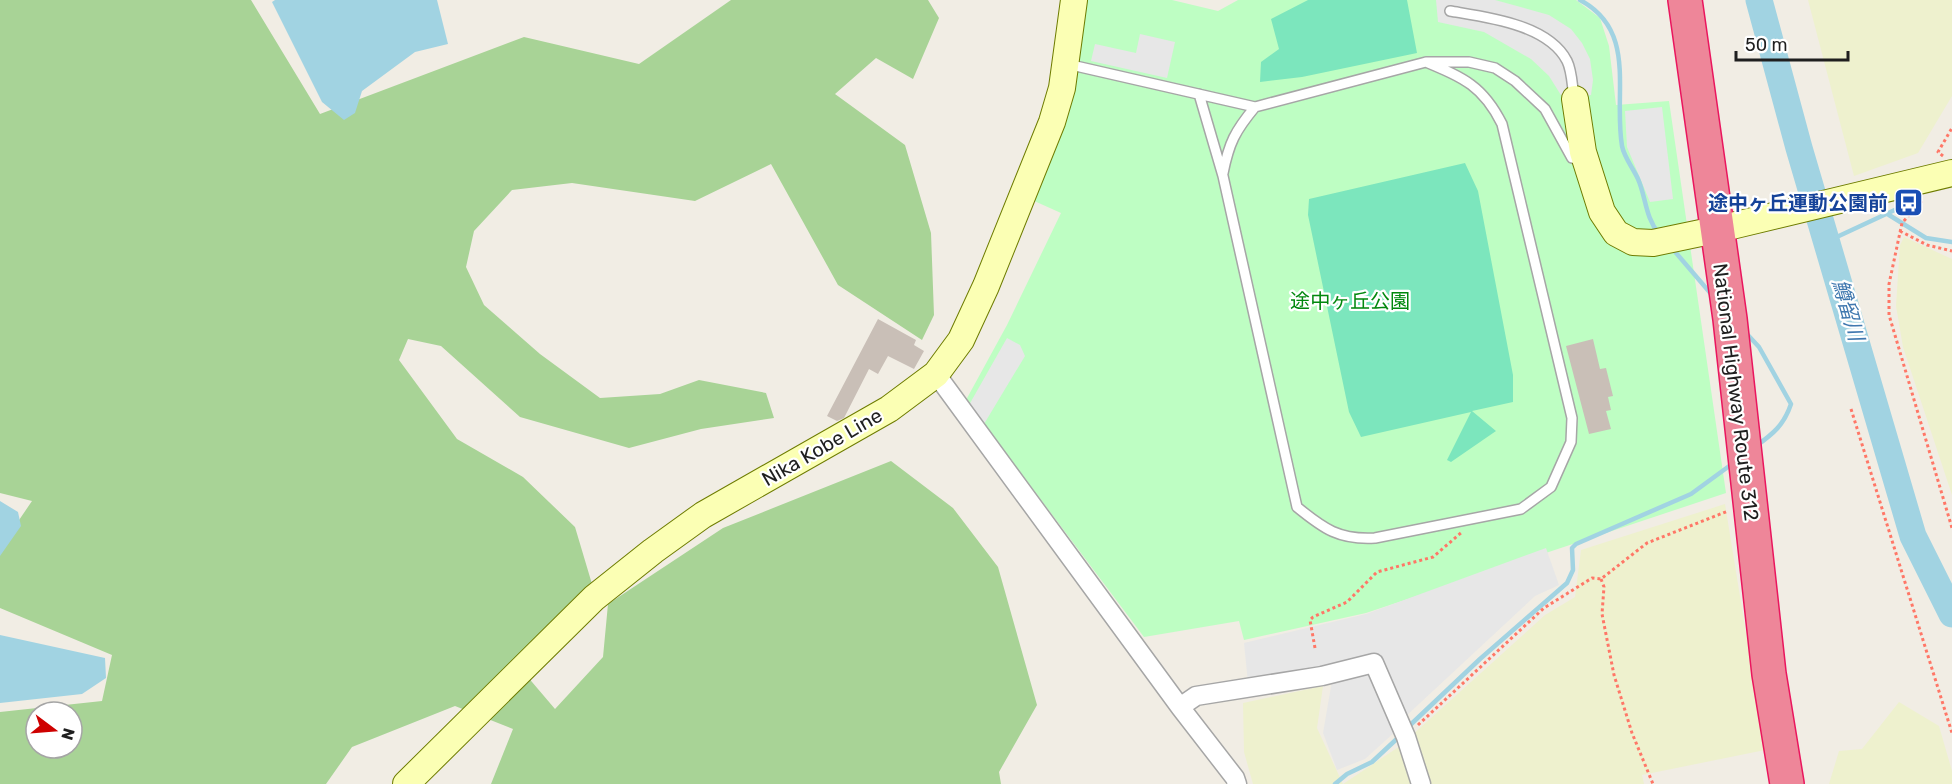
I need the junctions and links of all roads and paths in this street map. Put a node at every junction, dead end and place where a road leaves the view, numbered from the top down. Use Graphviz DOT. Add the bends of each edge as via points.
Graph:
graph roads {
  1 [pos="1074,0"];
  2 [pos="1685,0"];
  3 [pos="1450,11"];
  4 [pos="1426,62"];
  5 [pos="1067,64"];
  6 [pos="1199,94"];
  7 [pos="1575,99"];
  8 [pos="1255,107"];
  9 [pos="1952,128"];
  10 [pos="1586,160"];
  11 [pos="1949,172"];
  12 [pos="1223,176"];
  13 [pos="1715,230"];
  14 [pos="1900,231"];
  15 [pos="1952,251"];
  16 [pos="936,374"];
  17 [pos="1851,409"];
  18 [pos="1750,502"];
  19 [pos="1469,519"];
  20 [pos="1952,528"];
  21 [pos="1601,579"];
  22 [pos="1315,648"];
  23 [pos="1179,706"];
  24 [pos="1952,733"];
  25 [pos="1406,737"];
  26 [pos="406,784"];
  27 [pos="1237,784"];
  28 [pos="1420,784"];
  29 [pos="1653,784"];
  30 [pos="1787,784"];
  1 -- 5 [label="main road, Nika Kobe Line"];
  2 -- 13 [label="highway, National Highway Route 312"];
  3 -- 7 [label="lane" via="1503,20 1549,42 1566,60"];
  4 -- 8 [label="lane"];
  4 -- 10 [label="lane" via="1469,62 1495,68 1545,109 1572,158"];
  4 -- 19 [label="lane" via="1472,84 1490,100 1502,124 1572,418 1571,442 1551,487 1521,509"];
  5 -- 6 [label="lane"];
  5 -- 16 [label="main road, Nika Kobe Line" via="1048,131 986,286 961,340"];
  6 -- 8 [label="lane"];
  6 -- 12 [label="lane"];
  7 -- 10 [label="main road"];
  8 -- 12 [label="lane" via="1229,144"];
  9 -- 11 [label="path" via="1938,152"];
  10 -- 13 [label="main road" via="1602,212 1616,233 1633,242 1653,243"];
  11 -- 13 [label="main road"];
  11 -- 14 [label="path" via="1902,223"];
  12 -- 19 [label="lane" via="1297,507 1323,529 1356,539"];
  13 -- 18 [label="highway, National Highway Route 312" via="1730,318"];
  14 -- 15 [label="path" via="1927,245"];
  14 -- 20 [label="path" via="1889,284 1889,315"];
  16 -- 23 [label="street"];
  16 -- 26 [label="main road, Nika Kobe Line" via="889,410 703,515 653,550 594,598"];
  17 -- 24 [label="path"];
  18 -- 21 [label="path" via="1647,543"];
  18 -- 30 [label="highway, National Highway Route 312" via="1769,674"];
  19 -- 22 [label="path" via="1459,537 1433,556 1377,572 1347,602 1313,617 1310,620"];
  21 -- 25 [label="path" via="1592,578 1544,609"];
  21 -- 29 [label="path" via="1602,614 1614,675"];
  23 -- 25 [label="street" via="1196,696 1322,676 1374,663"];
  23 -- 27 [label="street"];
  25 -- 28 [label="street"];
}
